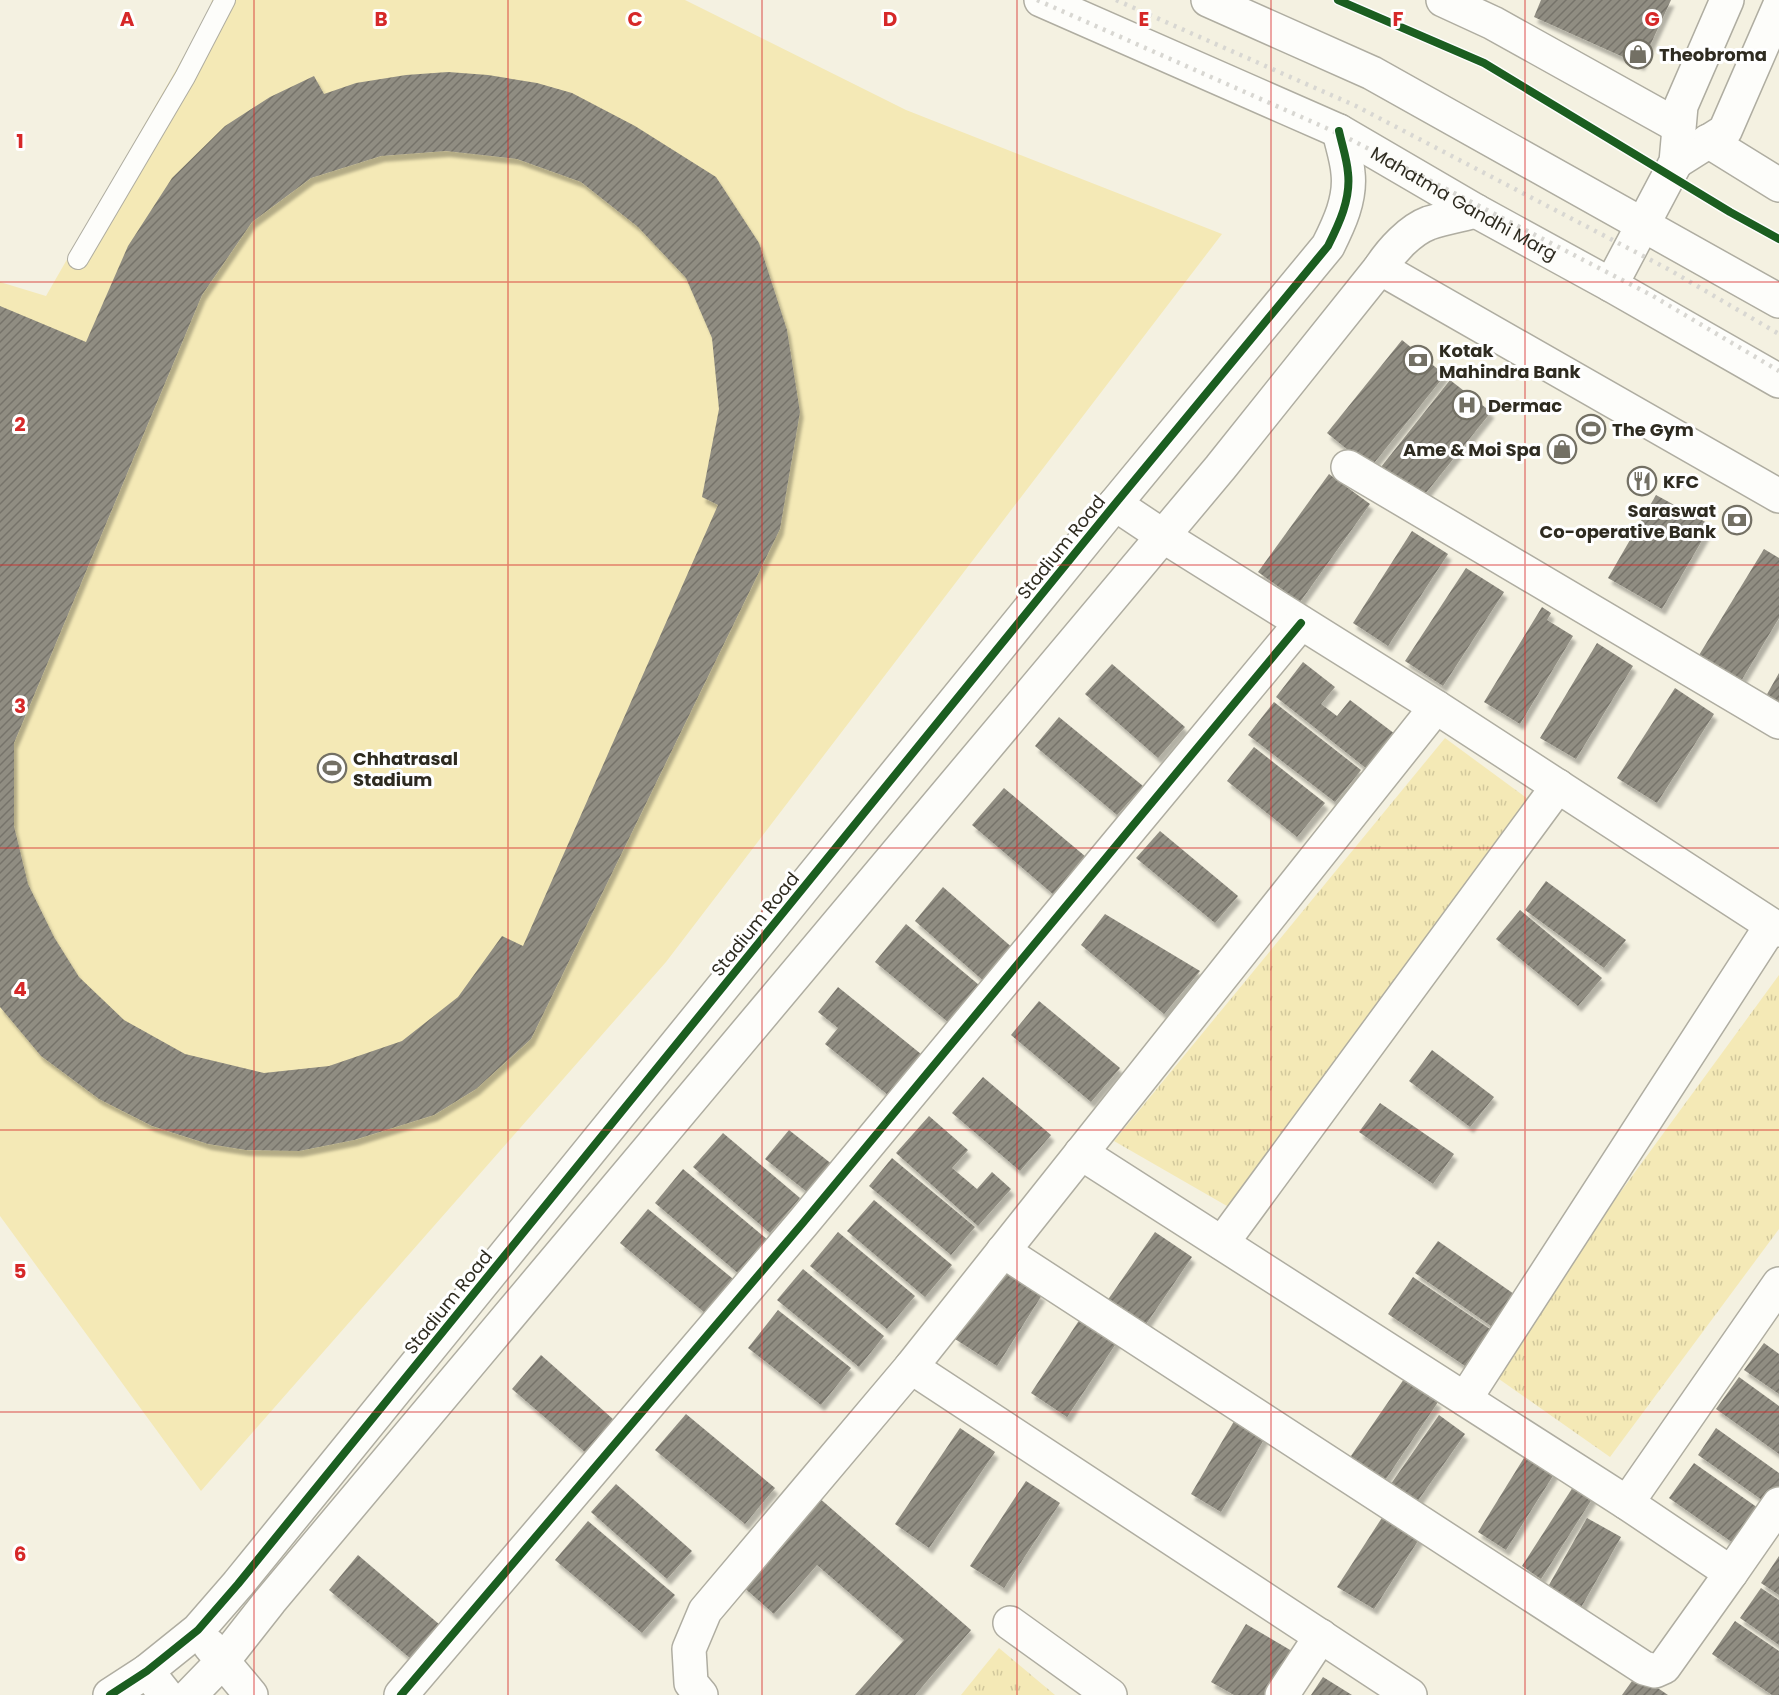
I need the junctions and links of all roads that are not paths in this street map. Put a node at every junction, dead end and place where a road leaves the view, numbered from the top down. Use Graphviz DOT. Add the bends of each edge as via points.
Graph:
graph roads {
  1 [pos="225,0"];
  2 [pos="1041,0"];
  3 [pos="1208,0"];
  4 [pos="1443,0"];
  5 [pos="1727,0"];
  6 [pos="1779,7"];
  7 [pos="1498,11"];
  8 [pos="1678,126"];
  9 [pos="1339,131"];
  10 [pos="1708,141"];
  11 [pos="1672,169"];
  12 [pos="1779,185"];
  13 [pos="1476,211"];
  14 [pos="1642,225"];
  15 [pos="78,259"];
  16 [pos="1380,268"];
  17 [pos="1611,285"];
  18 [pos="1779,301"];
  19 [pos="1779,381"];
  20 [pos="1348,467"];
  21 [pos="1779,496"];
  22 [pos="1115,504"];
  23 [pos="1163,536"];
  24 [pos="1301,623"];
  25 [pos="1437,707"];
  26 [pos="1779,722"];
  27 [pos="1558,786"];
  28 [pos="1775,928"];
  29 [pos="1081,1153"];
  30 [pos="1222,1243"];
  31 [pos="1003,1251"];
  32 [pos="1779,1284"];
  33 [pos="911,1367"];
  34 [pos="1465,1399"];
  35 [pos="1627,1503"];
  36 [pos="1779,1504"];
  37 [pos="1731,1573"];
  38 [pos="1010,1623"];
  39 [pos="198,1630"];
  40 [pos="1321,1636"];
  41 [pos="222,1662"];
  42 [pos="156,1683"];
  43 [pos="110,1695"];
  44 [pos="190,1695"];
  45 [pos="251,1695"];
  46 [pos="401,1695"];
  47 [pos="701,1695"];
  48 [pos="1110,1695"];
  49 [pos="1282,1695"];
  50 [pos="1410,1695"];
  1 -- 15 [label="lane" via="185,77"];
  2 -- 9 [label="street, Mahatma Gandhi Marg"];
  3 -- 14 [label="street" via="1372,73"];
  4 -- 7 [label="street"];
  5 -- 8 [label="street" via="1681,106"];
  6 -- 10 [label="street" via="1725,130"];
  7 -- 8 [label="street"];
  8 -- 11 [label="street"];
  9 -- 13 [label="street, Mahatma Gandhi Marg"];
  9 -- 22 [label="street, Stadium Road" via="1349,174 1341,219 1328,246"];
  10 -- 11 [label="street"];
  10 -- 12 [label="street"];
  11 -- 14 [label="street"];
  13 -- 16 [label="street" via="1427,224 1389,253"];
  13 -- 17 [label="street, Mahatma Gandhi Marg"];
  14 -- 17 [label="street"];
  14 -- 18 [label="street"];
  16 -- 21 [label="street"];
  16 -- 23 [label="street"];
  17 -- 19 [label="street, Mahatma Gandhi Marg"];
  20 -- 26 [label="street"];
  22 -- 23 [label="street"];
  22 -- 39 [label="street, Stadium Road"];
  23 -- 24 [label="street"];
  23 -- 41 [label="street"];
  24 -- 25 [label="street"];
  24 -- 46 [label="street" via="802,1224"];
  25 -- 27 [label="street"];
  25 -- 29 [label="street"];
  27 -- 28 [label="street"];
  27 -- 30 [label="street"];
  28 -- 34 [label="street"];
  29 -- 30 [label="street"];
  29 -- 31 [label="street"];
  30 -- 34 [label="street"];
  31 -- 33 [label="street"];
  31 -- 37 [label="street" via="1644,1668 1655,1671 1664,1667"];
  32 -- 35 [label="street"];
  33 -- 40 [label="street"];
  33 -- 47 [label="street" via="705,1611 689,1649 691,1683"];
  34 -- 35 [label="street"];
  35 -- 37 [label="street"];
  36 -- 37 [label="street"];
  38 -- 48 [label="street"];
  39 -- 41 [label="street"];
  39 -- 42 [label="street, Stadium Road"];
  40 -- 49 [label="street"];
  40 -- 50 [label="street"];
  41 -- 44 [label="street"];
  41 -- 45 [label="street"];
  42 -- 43 [label="street, Stadium Road"];
}
